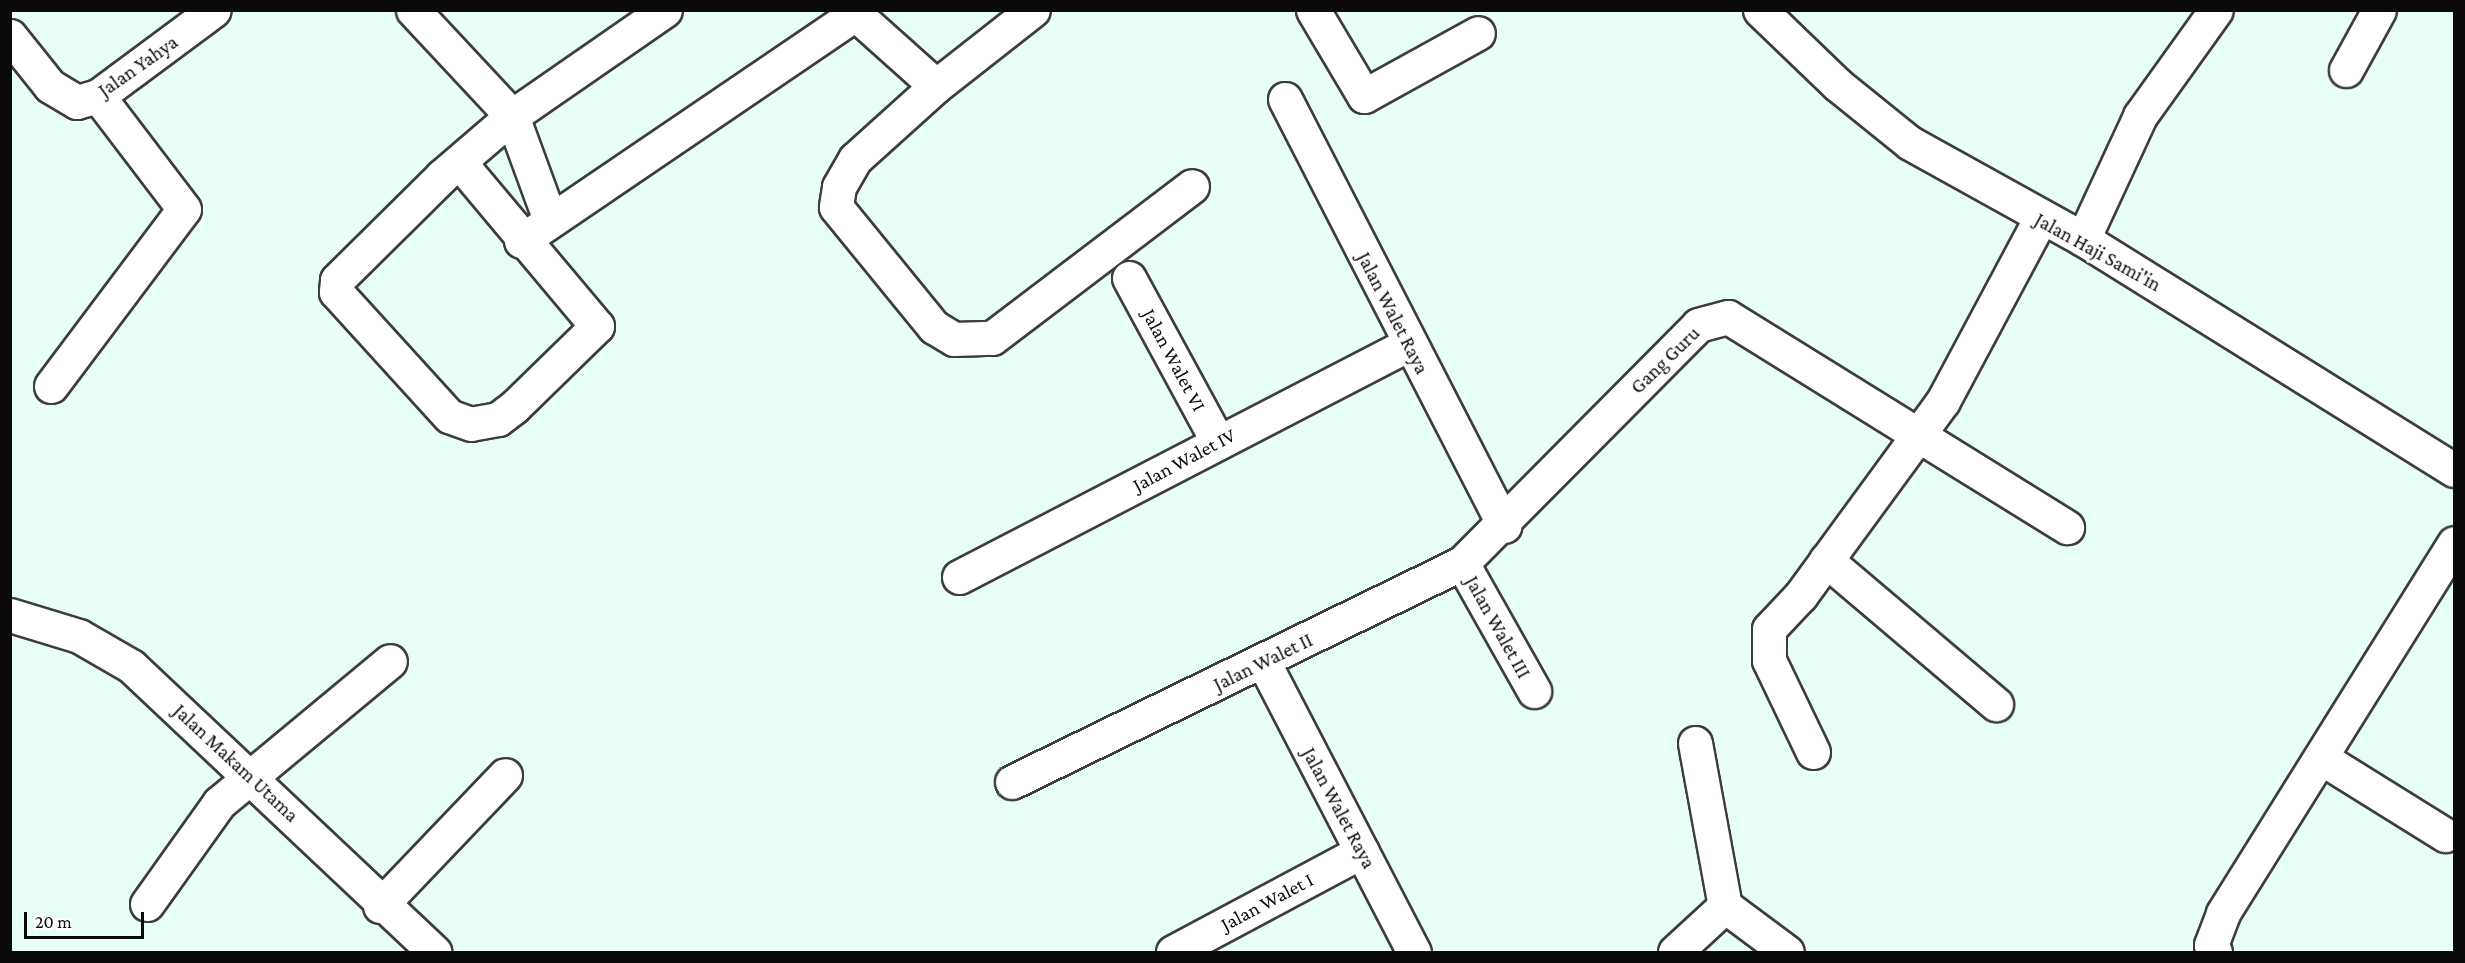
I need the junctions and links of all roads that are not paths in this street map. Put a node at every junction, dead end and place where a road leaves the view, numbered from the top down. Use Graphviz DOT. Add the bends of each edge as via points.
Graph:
graph roads {
  1 [pos="214,10"];
  2 [pos="665,10"];
  3 [pos="1033,10"];
  4 [pos="1313,10"];
  5 [pos="1760,10"];
  6 [pos="2216,10"];
  7 [pos="2379,10"];
  8 [pos="853,12"];
  9 [pos="424,14"];
  10 [pos="1478,33"];
  11 [pos="10,36"];
  12 [pos="2346,70"];
  13 [pos="936,86"];
  14 [pos="98,96"];
  15 [pos="1285,99"];
  16 [pos="512,116"];
  17 [pos="460,163"];
  18 [pos="1192,186"];
  19 [pos="2040,219"];
  20 [pos="550,220"];
  21 [pos="2083,239"];
  22 [pos="521,241"];
  23 [pos="1130,278"];
  24 [pos="1408,344"];
  25 [pos="51,386"];
  26 [pos="1921,432"];
  27 [pos="1218,442"];
  28 [pos="2454,470"];
  29 [pos="1504,526"];
  30 [pos="2067,527"];
  31 [pos="2454,543"];
  32 [pos="1826,560"];
  33 [pos="1462,563"];
  34 [pos="959,578"];
  35 [pos="10,615"];
  36 [pos="390,661"];
  37 [pos="1263,663"];
  38 [pos="1534,691"];
  39 [pos="1996,704"];
  40 [pos="1695,743"];
  41 [pos="1813,752"];
  42 [pos="2324,759"];
  43 [pos="252,775"];
  44 [pos="505,775"];
  45 [pos="1012,782"];
  46 [pos="2445,835"];
  47 [pos="1362,851"];
  48 [pos="147,904"];
  49 [pos="380,906"];
  50 [pos="1725,906"];
  51 [pos="423,948"];
  52 [pos="1173,952"];
  53 [pos="1414,952"];
  54 [pos="1676,952"];
  55 [pos="1787,952"];
  56 [pos="2215,952"];
  1 -- 14 [label="street, Jalan Yahya"];
  2 -- 16 [label="street"];
  3 -- 13 [label="street"];
  4 -- 10 [label="street" via="1364,96"];
  5 -- 19 [label="street, Jalan Haji Sami'in" via="1838,85 1910,143"];
  6 -- 21 [label="street" via="2140,116"];
  7 -- 12 [label="street"];
  8 -- 13 [label="street"];
  8 -- 20 [label="street"];
  9 -- 16 [label="street"];
  11 -- 14 [label="street, Jalan Yahya" via="50,86 77,102"];
  13 -- 18 [label="street" via="855,159 838,188 836,207 934,327 954,339 992,338"];
  14 -- 25 [label="street" via="184,209"];
  15 -- 24 [label="street, Jalan Walet Raya"];
  16 -- 17 [label="street"];
  16 -- 20 [label="street"];
  17 -- 22 [label="street"];
  17 -- 22 [label="street" via="343,270 336,292 449,416 471,424 498,419 514,407 597,326"];
  19 -- 21 [label="street, Jalan Haji Sami'in"];
  19 -- 26 [label="street"];
  20 -- 22 [label="street"];
  21 -- 28 [label="street, Jalan Haji Sami'in"];
  23 -- 27 [label="street, Jalan Walet VI"];
  24 -- 27 [label="street, Jalan Walet IV"];
  24 -- 29 [label="street, Jalan Walet Raya"];
  26 -- 29 [label="street, Gang Guru" via="1728,317 1698,325"];
  26 -- 30 [label="street, Gang Guru"];
  26 -- 32 [label="street"];
  27 -- 34 [label="street, Jalan Walet IV"];
  29 -- 33 [label="street, Jalan Walet II"];
  31 -- 42 [label="street"];
  32 -- 39 [label="street"];
  32 -- 41 [label="street" via="1766,640 1769,660"];
  33 -- 37 [label="street, Jalan Walet II"];
  33 -- 38 [label="street, Jalan Walet III"];
  35 -- 43 [label="street, Jalan Makam Utama" via="79,636 131,666"];
  36 -- 43 [label="street"];
  37 -- 45 [label="street, Jalan Walet II"];
  37 -- 47 [label="street, Jalan Walet Raya"];
  40 -- 50 [label="street"];
  42 -- 46 [label="street"];
  42 -- 56 [label="street" via="2223,913 2211,945"];
  43 -- 48 [label="street" via="219,803"];
  43 -- 49 [label="street, Jalan Makam Utama"];
  44 -- 49 [label="street"];
  47 -- 52 [label="street, Jalan Walet I"];
  47 -- 53 [label="street, Jalan Walet Raya"];
  49 -- 51 [label="street, Jalan Makam Utama"];
  50 -- 54 [label="street"];
  50 -- 55 [label="street"];
}
